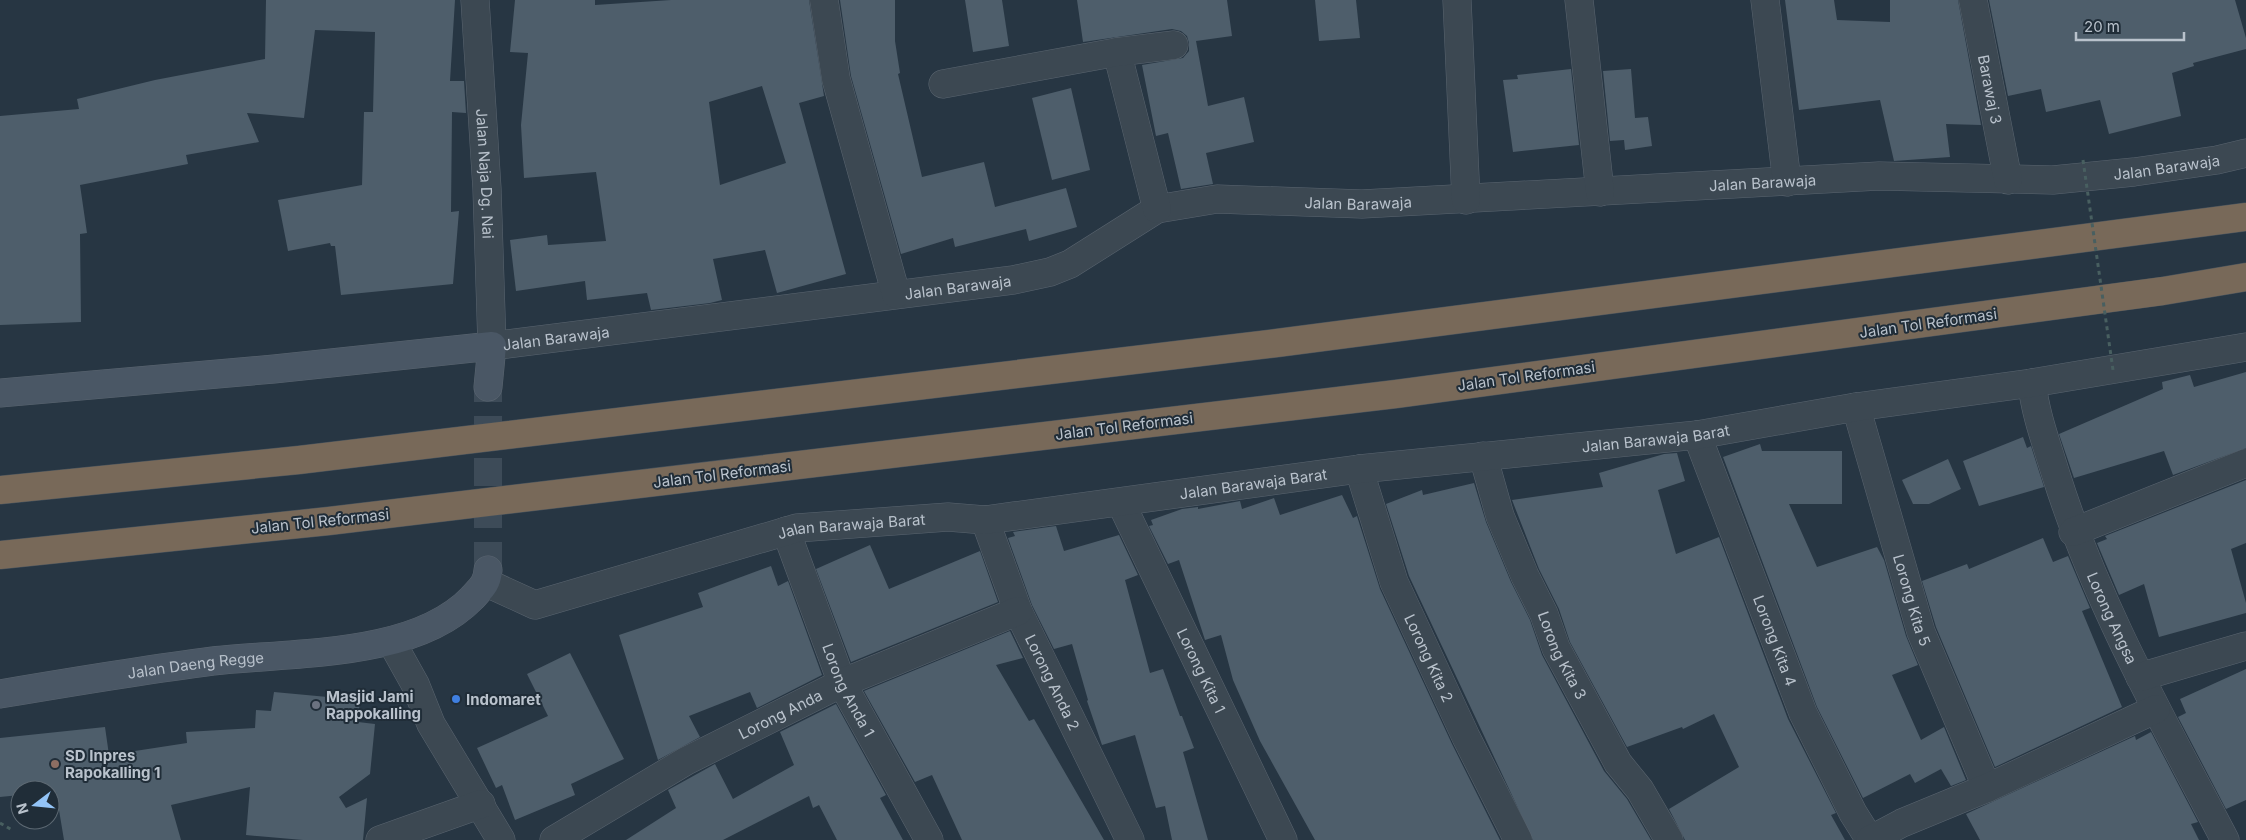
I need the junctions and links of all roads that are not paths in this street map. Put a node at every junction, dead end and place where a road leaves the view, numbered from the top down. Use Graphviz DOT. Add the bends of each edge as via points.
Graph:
graph roads {
  1 [pos="476,0"];
  2 [pos="824,0"];
  3 [pos="1457,0"];
  4 [pos="1579,0"];
  5 [pos="1765,0"];
  6 [pos="1974,0"];
  7 [pos="1174,45"];
  8 [pos="1117,52"];
  9 [pos="943,84"];
  10 [pos="2246,153"];
  11 [pos="2008,180"];
  12 [pos="1787,182"];
  13 [pos="1600,192"];
  14 [pos="1466,200"];
  15 [pos="1157,209"];
  16 [pos="2246,217"];
  17 [pos="2246,278"];
  18 [pos="2246,286"];
  19 [pos="2163,291"];
  20 [pos="896,294"];
  21 [pos="492,346"];
  22 [pos="2246,348"];
  23 [pos="2032,383"];
  24 [pos="488,387"];
  25 [pos="0,393"];
  26 [pos="1856,407"];
  27 [pos="1697,434"];
  28 [pos="1483,456"];
  29 [pos="2246,463"];
  30 [pos="1360,469"];
  31 [pos="0,490"];
  32 [pos="1120,503"];
  33 [pos="985,520"];
  34 [pos="786,531"];
  35 [pos="2073,532"];
  36 [pos="0,555"];
  37 [pos="487,577"];
  38 [pos="1018,611"];
  39 [pos="392,641"];
  40 [pos="2246,646"];
  41 [pos="2140,676"];
  42 [pos="842,683"];
  43 [pos="0,694"];
  44 [pos="2156,709"];
  45 [pos="1987,788"];
  46 [pos="481,804"];
  47 [pos="1906,832"];
  48 [pos="380,840"];
  49 [pos="500,840"];
  50 [pos="554,840"];
  51 [pos="929,840"];
  52 [pos="1130,840"];
  53 [pos="1283,840"];
  54 [pos="1518,840"];
  55 [pos="1668,840"];
  56 [pos="1870,840"];
  57 [pos="2225,840"];
  1 -- 21 [label="street, Jalan Naja Dg. Nai"];
  2 -- 20 [label="street" via="836,78"];
  3 -- 14 [label="street"];
  4 -- 13 [label="street"];
  5 -- 12 [label="street"];
  6 -- 11 [label="street, Barawaj 3"];
  7 -- 8 [label="street"];
  8 -- 9 [label="street"];
  8 -- 15 [label="street"];
  10 -- 11 [label="street, Jalan Barawaja" via="2134,172 2053,180"];
  11 -- 12 [label="street, Jalan Barawaja" via="1879,176"];
  12 -- 13 [label="street, Jalan Barawaja"];
  13 -- 14 [label="street, Jalan Barawaja"];
  14 -- 15 [label="street, Jalan Barawaja" via="1362,204 1218,199"];
  15 -- 20 [label="street, Jalan Barawaja" via="1087,254 1050,272 1013,280"];
  16 -- 31 [label="highway" via="1277,343 309,459"];
  17 -- 19 [label="highway, Jalan Tol Reformasi"];
  18 -- 19 [label="highway"];
  19 -- 36 [label="highway, Jalan Tol Reformasi" via="1396,394 338,520"];
  20 -- 21 [label="street, Jalan Barawaja"];
  21 -- 24 [label="street"];
  21 -- 25 [label="street"];
  22 -- 23 [label="street, Jalan Barawaja Barat"];
  23 -- 26 [label="street, Jalan Barawaja Barat"];
  23 -- 35 [label="street, Lorong Angsa" via="2041,427"];
  26 -- 27 [label="street, Jalan Barawaja Barat"];
  26 -- 45 [label="street, Lorong Kita 5" via="1921,632"];
  27 -- 28 [label="street, Jalan Barawaja Barat"];
  27 -- 56 [label="street, Lorong Kita 4" via="1803,713"];
  28 -- 30 [label="street, Jalan Barawaja Barat"];
  28 -- 55 [label="street, Lorong Kita 3" via="1500,516 1556,648 1618,763 1640,790"];
  29 -- 35 [label="street"];
  30 -- 32 [label="street, Jalan Barawaja Barat"];
  30 -- 54 [label="street, Lorong Kita 2" via="1394,582"];
  32 -- 33 [label="street, Jalan Barawaja Barat"];
  32 -- 53 [label="street, Lorong Kita 1"];
  33 -- 34 [label="street, Jalan Barawaja Barat" via="948,517"];
  33 -- 38 [label="street, Lorong Anda 2"];
  34 -- 37 [label="street, Jalan Barawaja Barat" via="536,605"];
  34 -- 42 [label="street, Lorong Anda 1"];
  35 -- 41 [label="street, Lorong Angsa"];
  37 -- 39 [label="street, Jalan Daeng Regge" via="460,610 442,623"];
  38 -- 42 [label="street, Lorong Anda"];
  38 -- 52 [label="street, Lorong Anda 2"];
  39 -- 43 [label="street, Jalan Daeng Regge" via="315,653 213,661"];
  39 -- 46 [label="street" via="415,684 431,724"];
  40 -- 41 [label="street"];
  41 -- 44 [label="street, Lorong Angsa"];
  42 -- 50 [label="street, Lorong Anda" via="686,762"];
  42 -- 51 [label="street, Lorong Anda 1"];
  44 -- 45 [label="street"];
  44 -- 57 [label="street, Lorong Angsa"];
  45 -- 47 [label="street"];
  46 -- 48 [label="street"];
  46 -- 49 [label="street"];
  47 -- 56 [label="street"];
}
